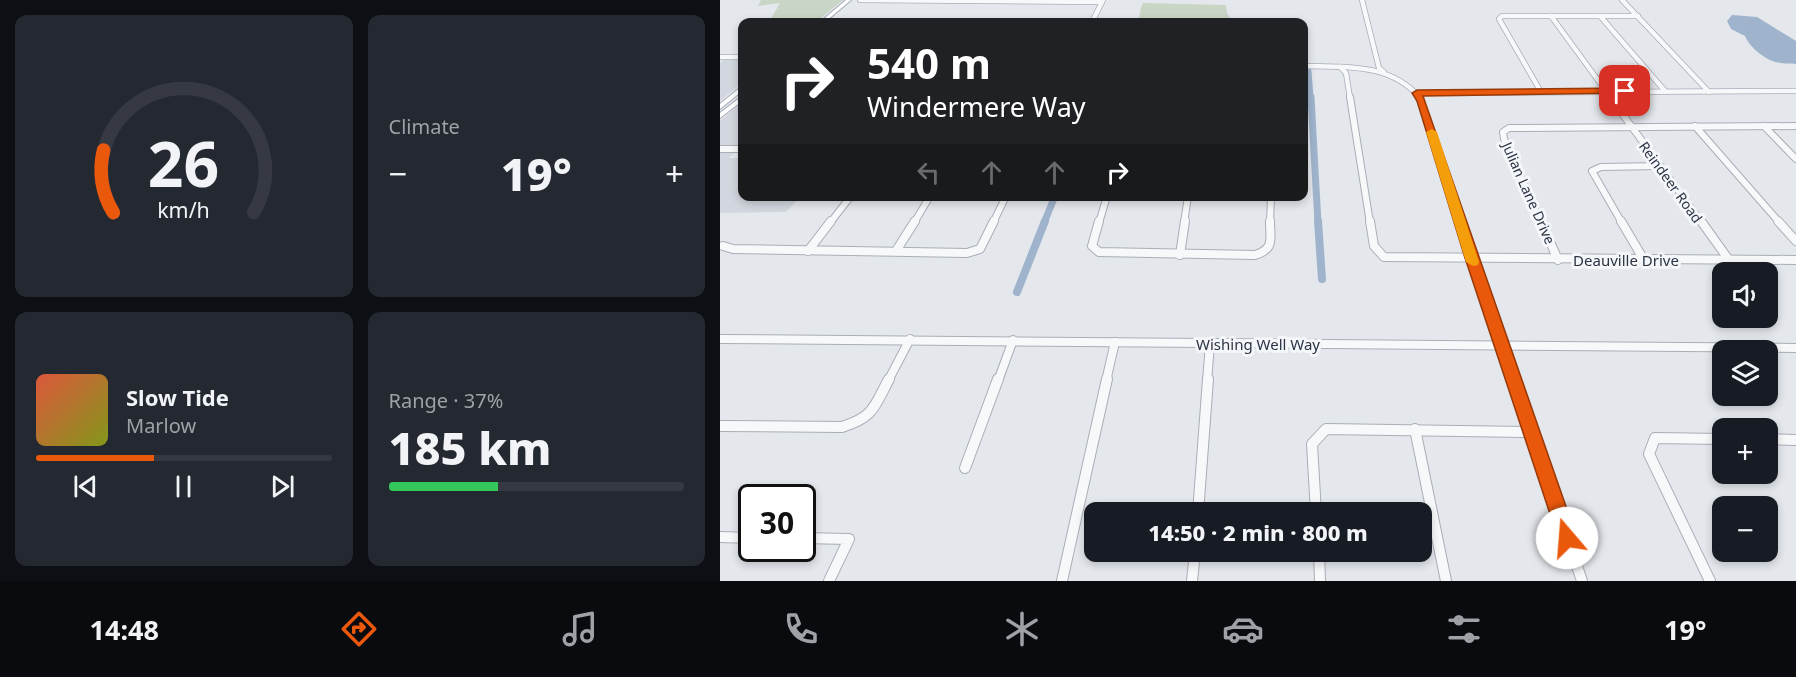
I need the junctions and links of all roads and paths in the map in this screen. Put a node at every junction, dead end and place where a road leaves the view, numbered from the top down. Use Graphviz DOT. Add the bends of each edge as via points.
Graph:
graph roads {
  1 [pos="849,0"];
  2 [pos="858,0"];
  3 [pos="1362,0"];
  4 [pos="1622,0"];
  5 [pos="1102,1"];
  6 [pos="1551,16"];
  7 [pos="1600,16"];
  8 [pos="1638,16"];
  9 [pos="827,18"];
  10 [pos="835,18"];
  11 [pos="1094,18"];
  12 [pos="720,57"];
  13 [pos="738,57"];
  14 [pos="1308,66"];
  15 [pos="1340,67"];
  16 [pos="1385,74"];
  17 [pos="738,91"];
  18 [pos="1605,91"];
  19 [pos="1665,91"];
  20 [pos="1541,92"];
  21 [pos="1709,92"];
  22 [pos="1417,93"];
  23 [pos="1794,93"];
  24 [pos="738,102"];
  25 [pos="720,107"];
  26 [pos="720,116"];
  27 [pos="1631,126"];
  28 [pos="1695,126"];
  29 [pos="1764,126"];
  30 [pos="1796,126"];
  31 [pos="720,149"];
  32 [pos="738,149"];
  33 [pos="1796,159"];
  34 [pos="1660,166"];
  35 [pos="847,201"];
  36 [pos="927,201"];
  37 [pos="1004,201"];
  38 [pos="1105,201"];
  39 [pos="1187,201"];
  40 [pos="1271,201"];
  41 [pos="1796,241"];
  42 [pos="723,246"];
  43 [pos="808,251"];
  44 [pos="896,251"];
  45 [pos="1180,255"];
  46 [pos="1472,258"];
  47 [pos="1558,260"];
  48 [pos="1644,260"];
  49 [pos="1729,260"];
  50 [pos="1796,260"];
  51 [pos="720,339"];
  52 [pos="910,339"];
  53 [pos="1013,340"];
  54 [pos="1115,342"];
  55 [pos="1210,344"];
  56 [pos="1501,346"];
  57 [pos="1794,350"];
  58 [pos="720,426"];
  59 [pos="1415,429"];
  60 [pos="1532,432"];
  61 [pos="1712,439"];
  62 [pos="1778,439"];
  63 [pos="1796,440"];
  64 [pos="965,468"];
  65 [pos="1199,502"];
  66 [pos="1315,502"];
  67 [pos="720,537"];
  68 [pos="738,538"];
  69 [pos="816,538"];
  70 [pos="1194,562"];
  71 [pos="1319,562"];
  72 [pos="829,581"];
  73 [pos="1062,581"];
  74 [pos="1192,581"];
  75 [pos="1320,581"];
  76 [pos="1446,581"];
  77 [pos="1582,581"];
  78 [pos="1710,581"];
  1 -- 9 [label="main road"];
  2 -- 5 [label="street"];
  2 -- 10 [label="main road"];
  3 -- 16 [label="street" via="1378,68"];
  4 -- 8 [label="street"];
  5 -- 11 [label="street"];
  6 -- 7 [label="street"];
  6 -- 18 [label="street, Reindeer Road"];
  6 -- 20 [label="street" via="1499,19"];
  7 -- 8 [label="street"];
  7 -- 19 [label="street"];
  8 -- 21 [label="street"];
  12 -- 13 [label="street"];
  14 -- 15 [label="street"];
  15 -- 16 [label="street"];
  15 -- 46 [label="street, Deauville Drive" via="1346,73 1374,246 1384,256"];
  16 -- 22 [label="street"];
  17 -- 25 [label="main road"];
  18 -- 19 [label="street"];
  18 -- 20 [label="street"];
  18 -- 27 [label="street, Reindeer Road"];
  19 -- 21 [label="street"];
  20 -- 22 [label="street"];
  21 -- 23 [label="street"];
  22 -- 46 [label="street"];
  24 -- 26 [label="main road"];
  27 -- 28 [label="street, Julian Lane Drive"];
  27 -- 34 [label="street, Reindeer Road"];
  27 -- 47 [label="street, Julian Lane Drive" via="1516,127 1503,132"];
  28 -- 29 [label="street, Julian Lane Drive"];
  28 -- 41 [label="street"];
  29 -- 30 [label="street, Julian Lane Drive"];
  29 -- 33 [label="street"];
  31 -- 32 [label="street"];
  34 -- 48 [label="street" via="1601,167 1592,171"];
  34 -- 49 [label="street, Reindeer Road"];
  35 -- 43 [label="street"];
  36 -- 44 [label="street"];
  37 -- 44 [label="street" via="980,249 967,253"];
  38 -- 45 [label="street" via="1092,246 1096,251"];
  39 -- 45 [label="street"];
  40 -- 45 [label="street" via="1271,243 1265,252"];
  42 -- 43 [label="street"];
  43 -- 44 [label="street"];
  46 -- 47 [label="street, Deauville Drive"];
  46 -- 56 [label="street"];
  47 -- 48 [label="street, Deauville Drive"];
  48 -- 49 [label="street, Deauville Drive"];
  49 -- 50 [label="street, Deauville Drive"];
  51 -- 52 [label="street, Wishing Well Way"];
  52 -- 53 [label="street, Wishing Well Way"];
  52 -- 58 [label="street" via="872,412 856,424"];
  53 -- 54 [label="street, Wishing Well Way"];
  53 -- 64 [label="street"];
  54 -- 55 [label="street, Wishing Well Way"];
  54 -- 73 [label="street"];
  55 -- 56 [label="street, Wishing Well Way"];
  55 -- 65 [label="street"];
  56 -- 57 [label="street, Wishing Well Way"];
  56 -- 60 [label="street"];
  59 -- 60 [label="street"];
  59 -- 66 [label="street" via="1326,429 1312,444"];
  59 -- 76 [label="street"];
  60 -- 77 [label="street"];
  61 -- 78 [label="street" via="1654,438 1649,454"];
  62 -- 63 [label="street"];
  67 -- 68 [label="street"];
  69 -- 72 [label="street" via="849,539"];
  70 -- 74 [label="street"];
  71 -- 75 [label="street"];
}
